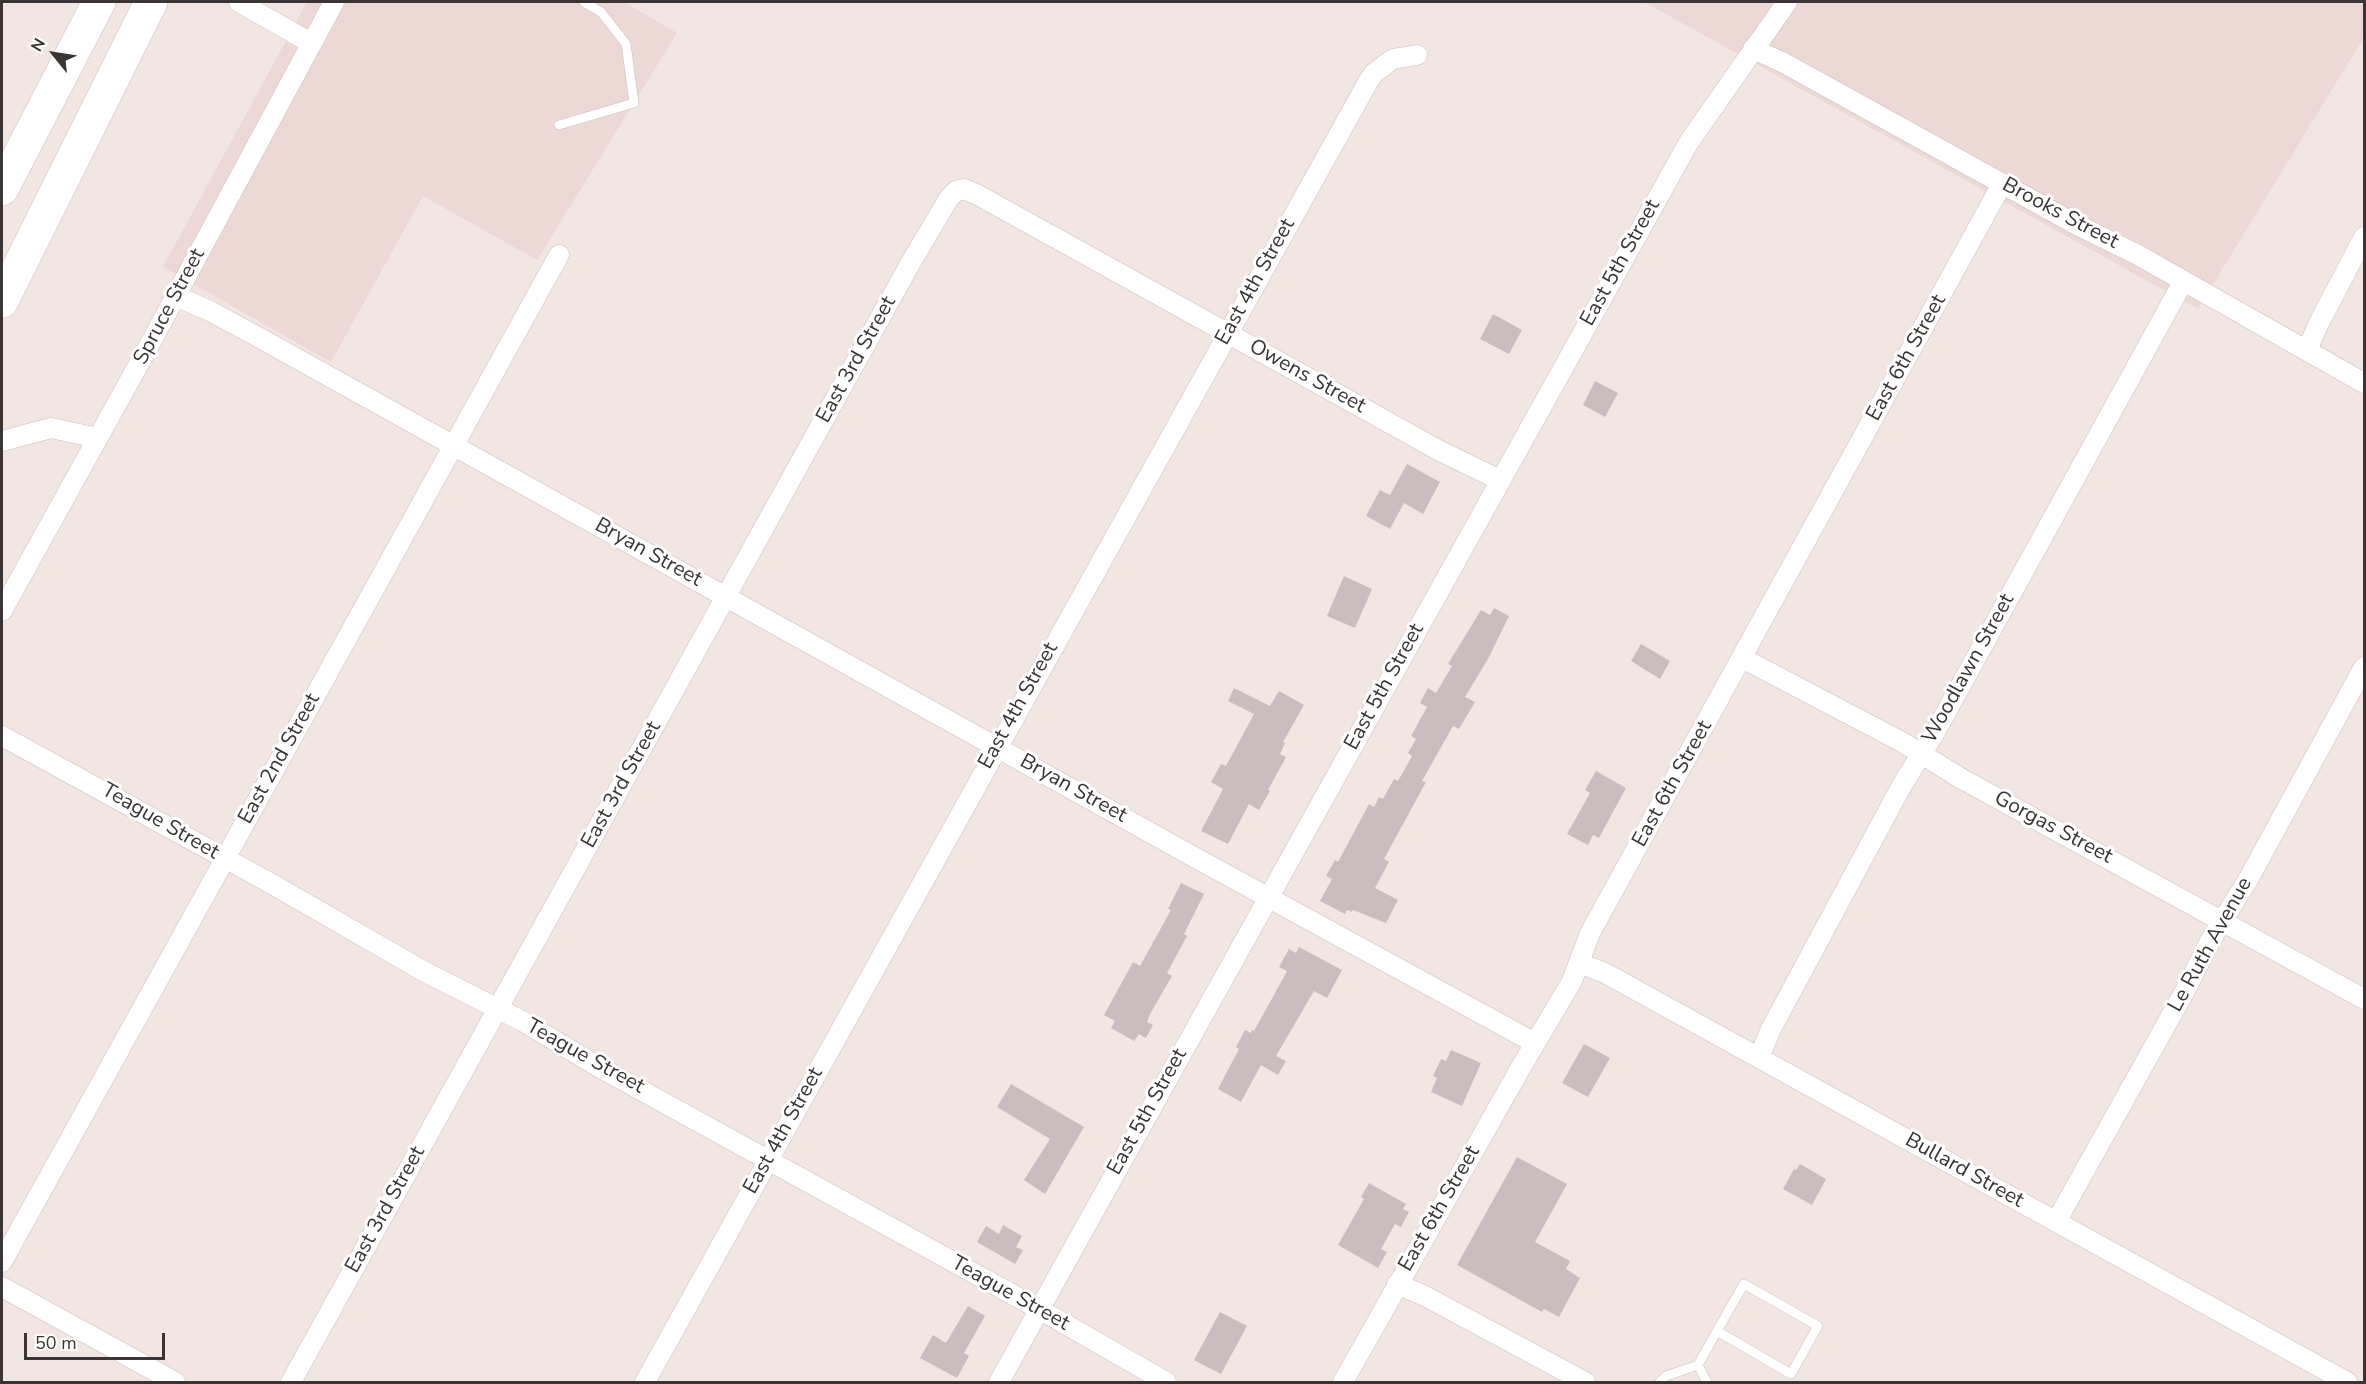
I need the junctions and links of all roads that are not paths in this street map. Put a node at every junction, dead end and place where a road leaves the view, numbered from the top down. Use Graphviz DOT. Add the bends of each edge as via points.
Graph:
graph roads {
  1 [pos="99,2"];
  2 [pos="239,2"];
  3 [pos="334,2"];
  4 [pos="584,2"];
  5 [pos="1787,2"];
  6 [pos="148,7"];
  7 [pos="311,43"];
  8 [pos="1753,49"];
  9 [pos="1417,55"];
  10 [pos="559,125"];
  11 [pos="21,151"];
  12 [pos="2,182"];
  13 [pos="2002,184"];
  14 [pos="2,189"];
  15 [pos="956,191"];
  16 [pos="2364,237"];
  17 [pos="559,255"];
  18 [pos="2183,282"];
  19 [pos="176,297"];
  20 [pos="2,301"];
  21 [pos="1228,333"];
  22 [pos="2307,350"];
  23 [pos="2364,382"];
  24 [pos="98,438"];
  25 [pos="2,441"];
  26 [pos="453,445"];
  27 [pos="1500,480"];
  28 [pos="726,596"];
  29 [pos="2,611"];
  30 [pos="1742,658"];
  31 [pos="2364,667"];
  32 [pos="2,736"];
  33 [pos="997,746"];
  34 [pos="1921,754"];
  35 [pos="225,859"];
  36 [pos="1268,896"];
  37 [pos="2223,921"];
  38 [pos="1579,963"];
  39 [pos="2364,999"];
  40 [pos="498,1009"];
  41 [pos="1535,1043"];
  42 [pos="1759,1057"];
  43 [pos="769,1159"];
  44 [pos="2056,1222"];
  45 [pos="2,1262"];
  46 [pos="1397,1284"];
  47 [pos="2,1287"];
  48 [pos="1039,1309"];
  49 [pos="1717,1331"];
  50 [pos="1698,1365"];
  51 [pos="174,1383"];
  52 [pos="291,1383"];
  53 [pos="645,1383"];
  54 [pos="999,1383"];
  55 [pos="1166,1383"];
  56 [pos="1343,1383"];
  57 [pos="1585,1383"];
  58 [pos="1660,1383"];
  59 [pos="1707,1383"];
  60 [pos="2347,1383"];
  1 -- 11 [label="highway"];
  2 -- 7 [label="street"];
  3 -- 7 [label="street, Spruce Street"];
  4 -- 10 [label="lane" via="601,12 626,44 634,103"];
  5 -- 8 [label="street, East 5th Street"];
  6 -- 20 [label="highway"];
  7 -- 19 [label="street, Spruce Street"];
  8 -- 13 [label="street, Brooks Street"];
  8 -- 27 [label="street, East 5th Street" via="1689,142"];
  9 -- 21 [label="street, East 4th Street" via="1393,60 1374,73"];
  11 -- 12 [label="highway"];
  11 -- 14 [label="highway"];
  13 -- 18 [label="street, Brooks Street"];
  13 -- 30 [label="street, East 6th Street"];
  15 -- 21 [label="street, Owens Street" via="964,189 978,195"];
  15 -- 28 [label="street, East 3rd Street" via="910,264"];
  16 -- 22 [label="street"];
  17 -- 26 [label="street"];
  18 -- 22 [label="street, Brooks Street"];
  18 -- 34 [label="street, Woodlawn Street"];
  19 -- 24 [label="street, Spruce Street"];
  19 -- 26 [label="street, Bryan Street" via="210,311"];
  21 -- 27 [label="street, Owens Street" via="1440,452"];
  21 -- 33 [label="street, East 4th Street"];
  22 -- 23 [label="street, Brooks Street"];
  24 -- 25 [label="street" via="51,428"];
  24 -- 29 [label="street, Spruce Street"];
  26 -- 28 [label="street, Bryan Street"];
  26 -- 35 [label="street, East 2nd Street"];
  27 -- 36 [label="street, East 5th Street"];
  28 -- 33 [label="street, Bryan Street"];
  28 -- 40 [label="street, East 3rd Street"];
  30 -- 34 [label="street, Gorgas Street"];
  30 -- 38 [label="street, East 6th Street" via="1590,933"];
  31 -- 37 [label="street, Le Ruth Avenue"];
  32 -- 35 [label="street, Teague Street"];
  33 -- 36 [label="street, Bryan Street"];
  33 -- 43 [label="street, East 4th Street"];
  34 -- 37 [label="street, Gorgas Street"];
  34 -- 42 [label="street, Woodlawn Street" via="1855,871"];
  35 -- 40 [label="street, Teague Street"];
  35 -- 45 [label="street, East 2nd Street"];
  36 -- 41 [label="street, Bryan Street"];
  36 -- 48 [label="street, East 5th Street"];
  37 -- 39 [label="street, Gorgas Street"];
  37 -- 44 [label="street, Le Ruth Avenue"];
  38 -- 41 [label="street, East 6th Street"];
  38 -- 42 [label="street, Bullard Street" via="1605,973"];
  40 -- 43 [label="street, Teague Street"];
  40 -- 52 [label="street, East 3rd Street"];
  41 -- 46 [label="street, East 6th Street"];
  42 -- 44 [label="street, Bullard Street"];
  43 -- 48 [label="street, Teague Street"];
  43 -- 53 [label="street, East 4th Street"];
  44 -- 60 [label="street, Bullard Street"];
  46 -- 56 [label="street, East 6th Street"];
  46 -- 57 [label="street"];
  47 -- 51 [label="street"];
  48 -- 54 [label="street, East 5th Street"];
  48 -- 55 [label="street, Teague Street"];
  49 -- 49 [label="lane" via="1744,1284 1818,1326 1791,1374"];
  49 -- 50 [label="lane"];
  50 -- 58 [label="lane" via="1666,1376"];
  50 -- 59 [label="lane"];
}
